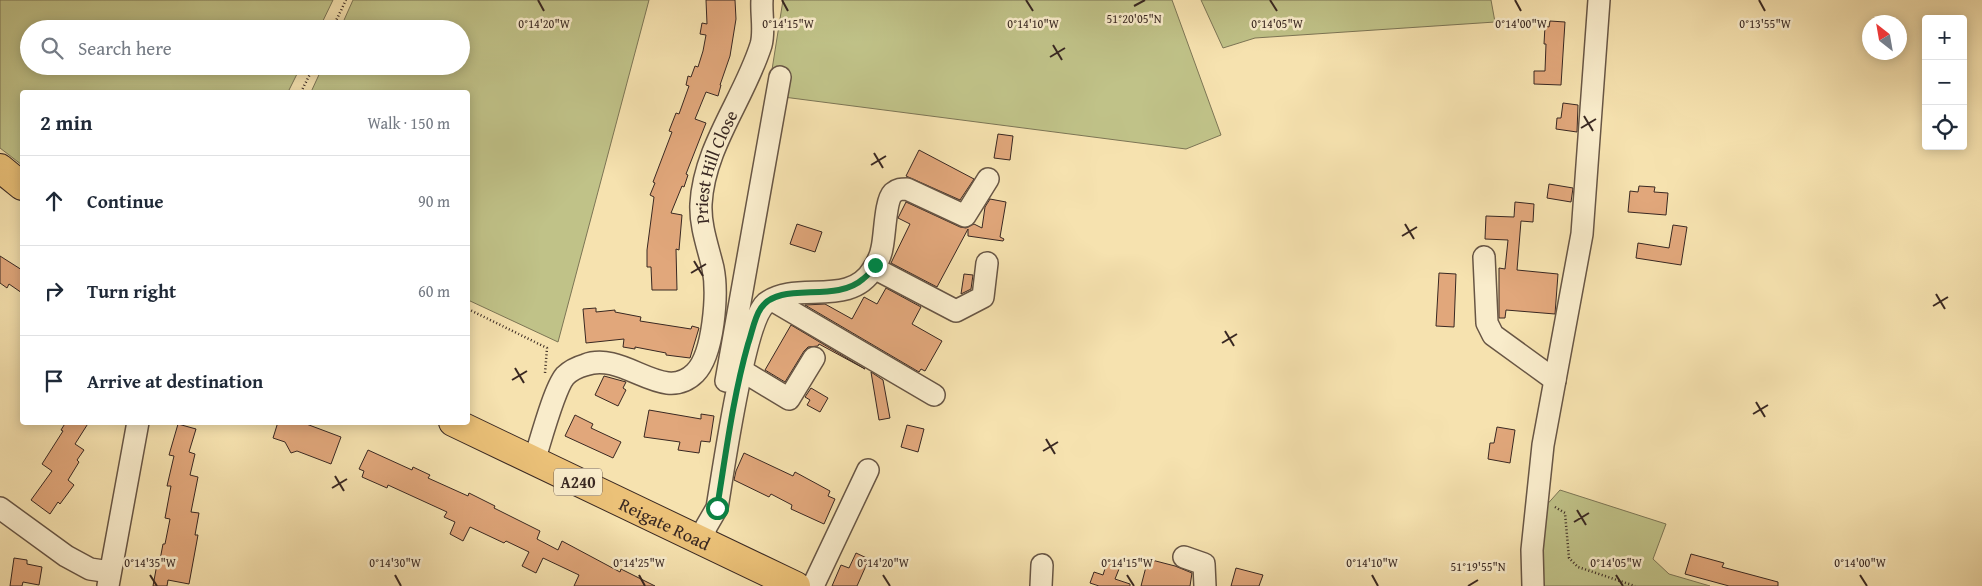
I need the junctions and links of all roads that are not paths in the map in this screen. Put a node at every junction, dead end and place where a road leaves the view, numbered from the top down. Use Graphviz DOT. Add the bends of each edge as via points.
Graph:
graph roads {
  1 [pos="762,0"];
  2 [pos="1599,0"];
  3 [pos="780,77"];
  4 [pos="0,168"];
  5 [pos="988,179"];
  6 [pos="20,184"];
  7 [pos="1484,258"];
  8 [pos="987,263"];
  9 [pos="874,268"];
  10 [pos="772,300"];
  11 [pos="814,358"];
  12 [pos="741,370"];
  13 [pos="1555,380"];
  14 [pos="934,395"];
  15 [pos="137,425"];
  16 [pos="458,425"];
  17 [pos="534,462"];
  18 [pos="868,470"];
  19 [pos="0,508"];
  20 [pos="705,534"];
  21 [pos="1184,557"];
  22 [pos="109,579"];
  23 [pos="796,586"];
  24 [pos="812,586"];
  25 [pos="1205,586"];
  26 [pos="1533,586"];
  1 -- 17 [label="street, Priest Hill Close" via="761,44 711,160 702,195 702,221 714,279 714,309 704,360 686,380 667,384 610,362 589,363 573,370 565,376 558,389"];
  2 -- 13 [label="street" via="1582,234"];
  3 -- 20 [label="street" via="704,510"];
  4 -- 6 [label="highway"];
  5 -- 9 [label="street" via="965,216 907,189 899,189 892,194 882,250"];
  7 -- 13 [label="street" via="1487,323 1493,335"];
  8 -- 9 [label="street" via="983,297 956,311"];
  9 -- 10 [label="street" via="857,284 835,292 785,294"];
  10 -- 12 [label="street" via="761,308 755,321"];
  10 -- 14 [label="street"];
  11 -- 12 [label="street" via="789,399"];
  12 -- 20 [label="street" via="717,508"];
  13 -- 26 [label="street" via="1536,504"];
  15 -- 22 [label="street"];
  16 -- 17 [label="highway, Reigate Road / A240"];
  17 -- 20 [label="highway, Reigate Road / A240"];
  18 -- 24 [label="street"];
  19 -- 22 [label="street" via="66,556"];
  20 -- 23 [label="highway, Reigate Road / A240"];
  21 -- 25 [label="street" via="1204,564"];
}
